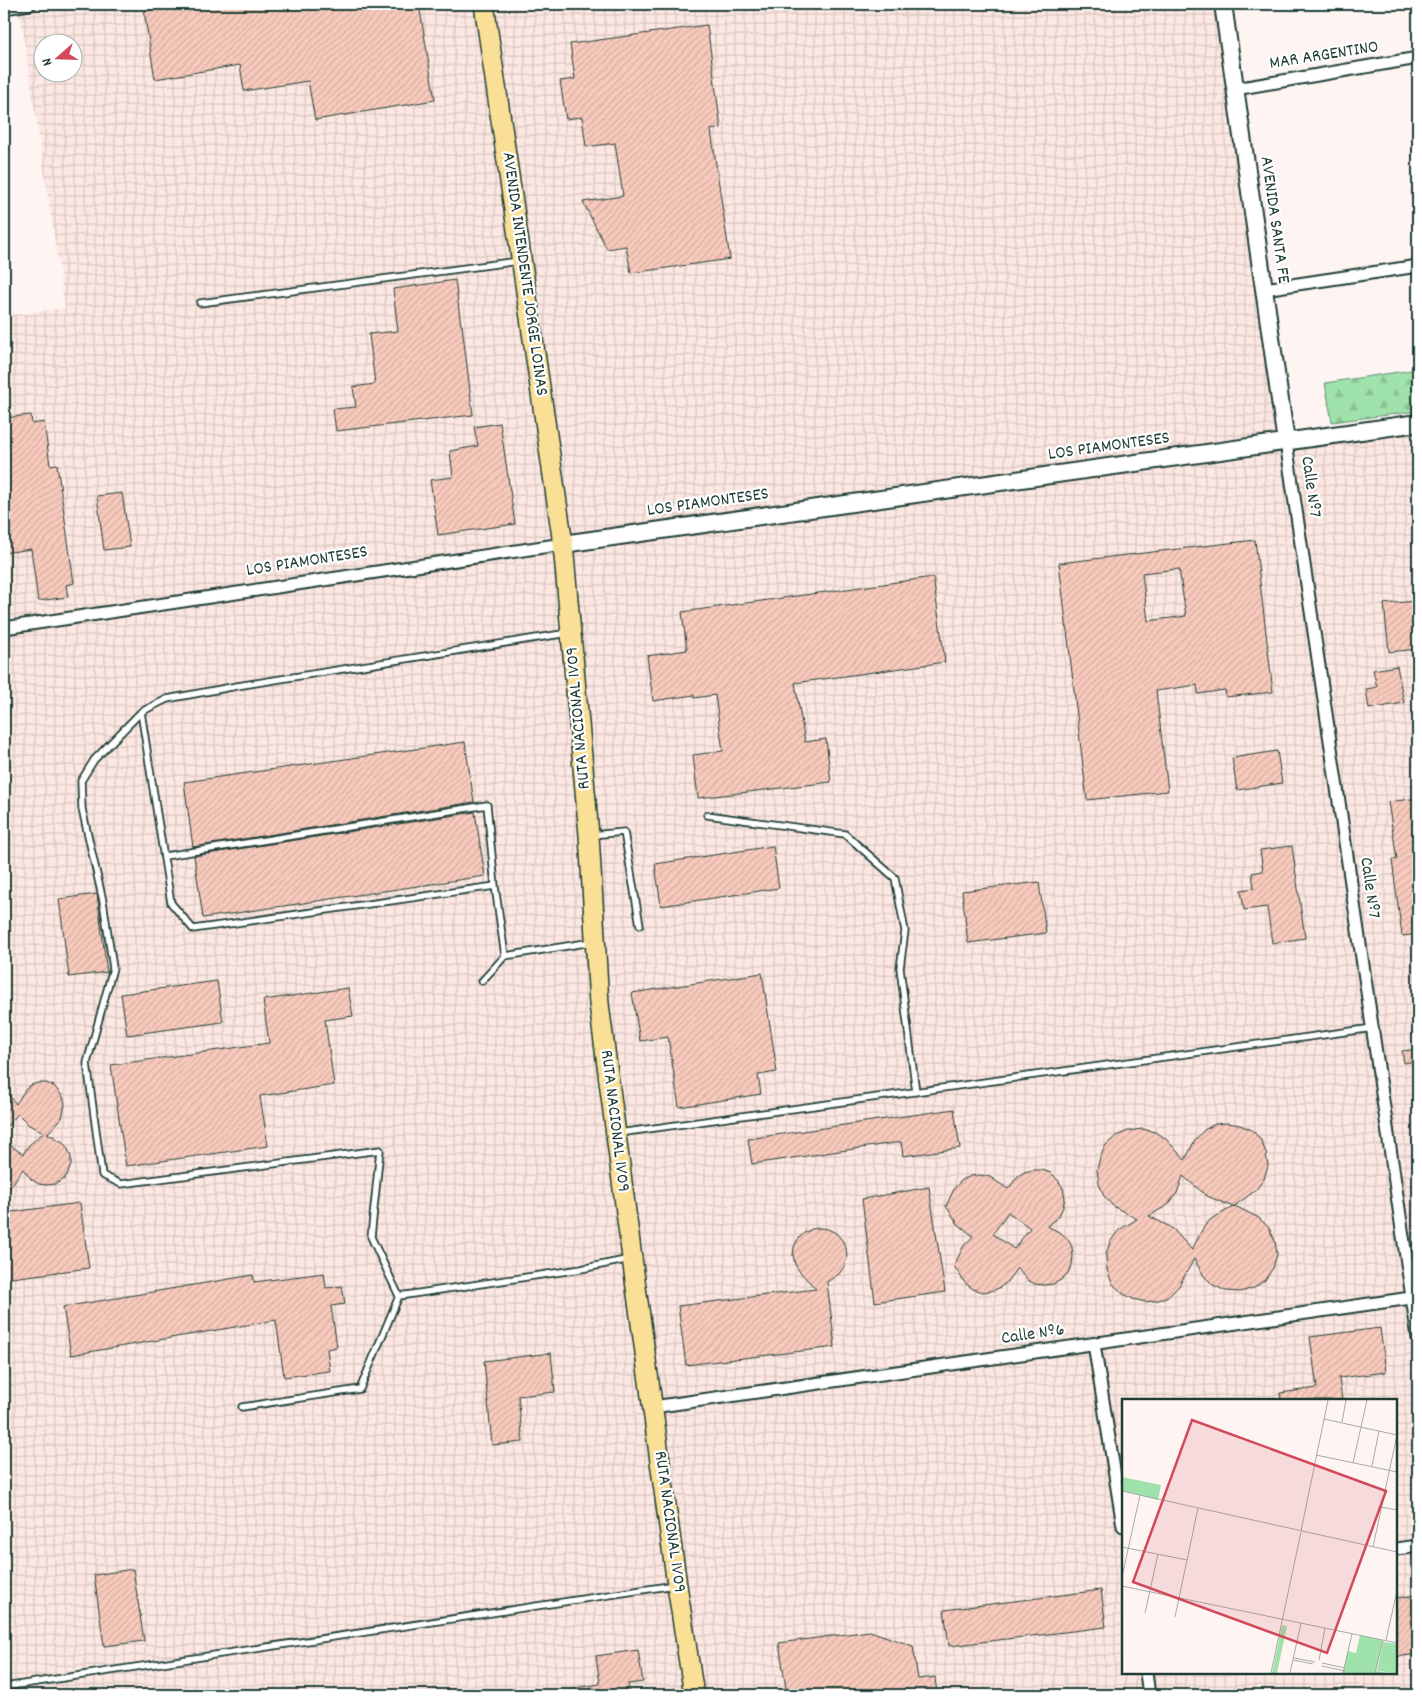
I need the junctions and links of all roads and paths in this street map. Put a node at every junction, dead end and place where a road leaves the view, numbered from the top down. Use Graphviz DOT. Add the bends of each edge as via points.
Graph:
graph roads {
  1 [pos="30,4"];
  2 [pos="484,4"];
  3 [pos="1223,4"];
  4 [pos="4,8"];
  5 [pos="1418,58"];
  6 [pos="1235,89"];
  7 [pos="522,260"];
  8 [pos="1418,266"];
  9 [pos="1264,289"];
  10 [pos="200,303"];
  11 [pos="1418,423"];
  12 [pos="1286,442"];
  13 [pos="563,544"];
  14 [pos="4,628"];
  15 [pos="572,632"];
  16 [pos="141,712"];
  17 [pos="707,815"];
  18 [pos="589,835"];
  19 [pos="164,856"];
  20 [pos="495,886"];
  21 [pos="640,925"];
  22 [pos="596,942"];
  23 [pos="506,956"];
  24 [pos="482,981"];
  25 [pos="1373,1028"];
  26 [pos="916,1092"];
  27 [pos="615,1134"];
  28 [pos="632,1258"];
  29 [pos="399,1296"];
  30 [pos="1415,1297"];
  31 [pos="1418,1338"];
  32 [pos="1094,1344"];
  33 [pos="242,1407"];
  34 [pos="653,1408"];
  35 [pos="1122,1520"];
  36 [pos="1418,1546"];
  37 [pos="1397,1549"];
  38 [pos="677,1585"];
  39 [pos="1146,1674"];
  40 [pos="4,1687"];
  41 [pos="694,1695"];
  42 [pos="1149,1695"];
  1 -- 4 [label="street"];
  2 -- 7 [label="main road, AVENIDA INTENDENTE JORGE LOINAS"];
  3 -- 6 [label="main road, AVENIDA SANTA FE"];
  5 -- 6 [label="street, MAR ARGENTINO"];
  6 -- 9 [label="main road, AVENIDA SANTA FE"];
  7 -- 10 [label="lane"];
  7 -- 13 [label="main road, AVENIDA INTENDENTE JORGE LOINAS"];
  8 -- 9 [label="street"];
  9 -- 12 [label="main road, AVENIDA SANTA FE"];
  11 -- 12 [label="main road, LOS PIAMONTESES"];
  12 -- 13 [label="main road, LOS PIAMONTESES"];
  12 -- 25 [label="street, Calle Nº7"];
  13 -- 14 [label="street, LOS PIAMONTESES"];
  13 -- 15 [label="main road, RUTA NACIONAL 1V09"];
  15 -- 16 [label="lane" via="220,689 167,699"];
  15 -- 18 [label="main road, RUTA NACIONAL 1V09"];
  16 -- 19 [label="lane"];
  16 -- 29 [label="lane" via="94,760 81,781 82,809 103,901 113,968 87,1063 102,1175 121,1184 380,1150 371,1237"];
  17 -- 26 [label="lane" via="845,834 895,878 905,932 900,968"];
  18 -- 21 [label="lane" via="624,832"];
  18 -- 22 [label="main road, RUTA NACIONAL 1V09"];
  19 -- 20 [label="lane" via="171,903 193,929"];
  19 -- 20 [label="lane" via="487,805"];
  20 -- 23 [label="lane"];
  22 -- 23 [label="lane"];
  22 -- 27 [label="main road, RUTA NACIONAL 1V09" via="599,1004"];
  23 -- 24 [label="lane"];
  25 -- 26 [label="lane"];
  25 -- 30 [label="street, Calle Nº7"];
  26 -- 27 [label="lane"];
  27 -- 28 [label="main road, RUTA NACIONAL 1V09"];
  28 -- 29 [label="lane" via="581,1269"];
  28 -- 34 [label="main road, RUTA NACIONAL 1V09"];
  29 -- 33 [label="lane" via="360,1389"];
  30 -- 31 [label="street, Calle Nº7"];
  30 -- 32 [label="street, Calle Nº6"];
  32 -- 34 [label="street, Calle Nº6"];
  32 -- 35 [label="street"];
  34 -- 38 [label="main road, RUTA NACIONAL 1V09"];
  36 -- 37 [label="street"];
  38 -- 40 [label="lane"];
  38 -- 41 [label="main road, RUTA NACIONAL 1V09"];
  39 -- 42 [label="street"];
}
